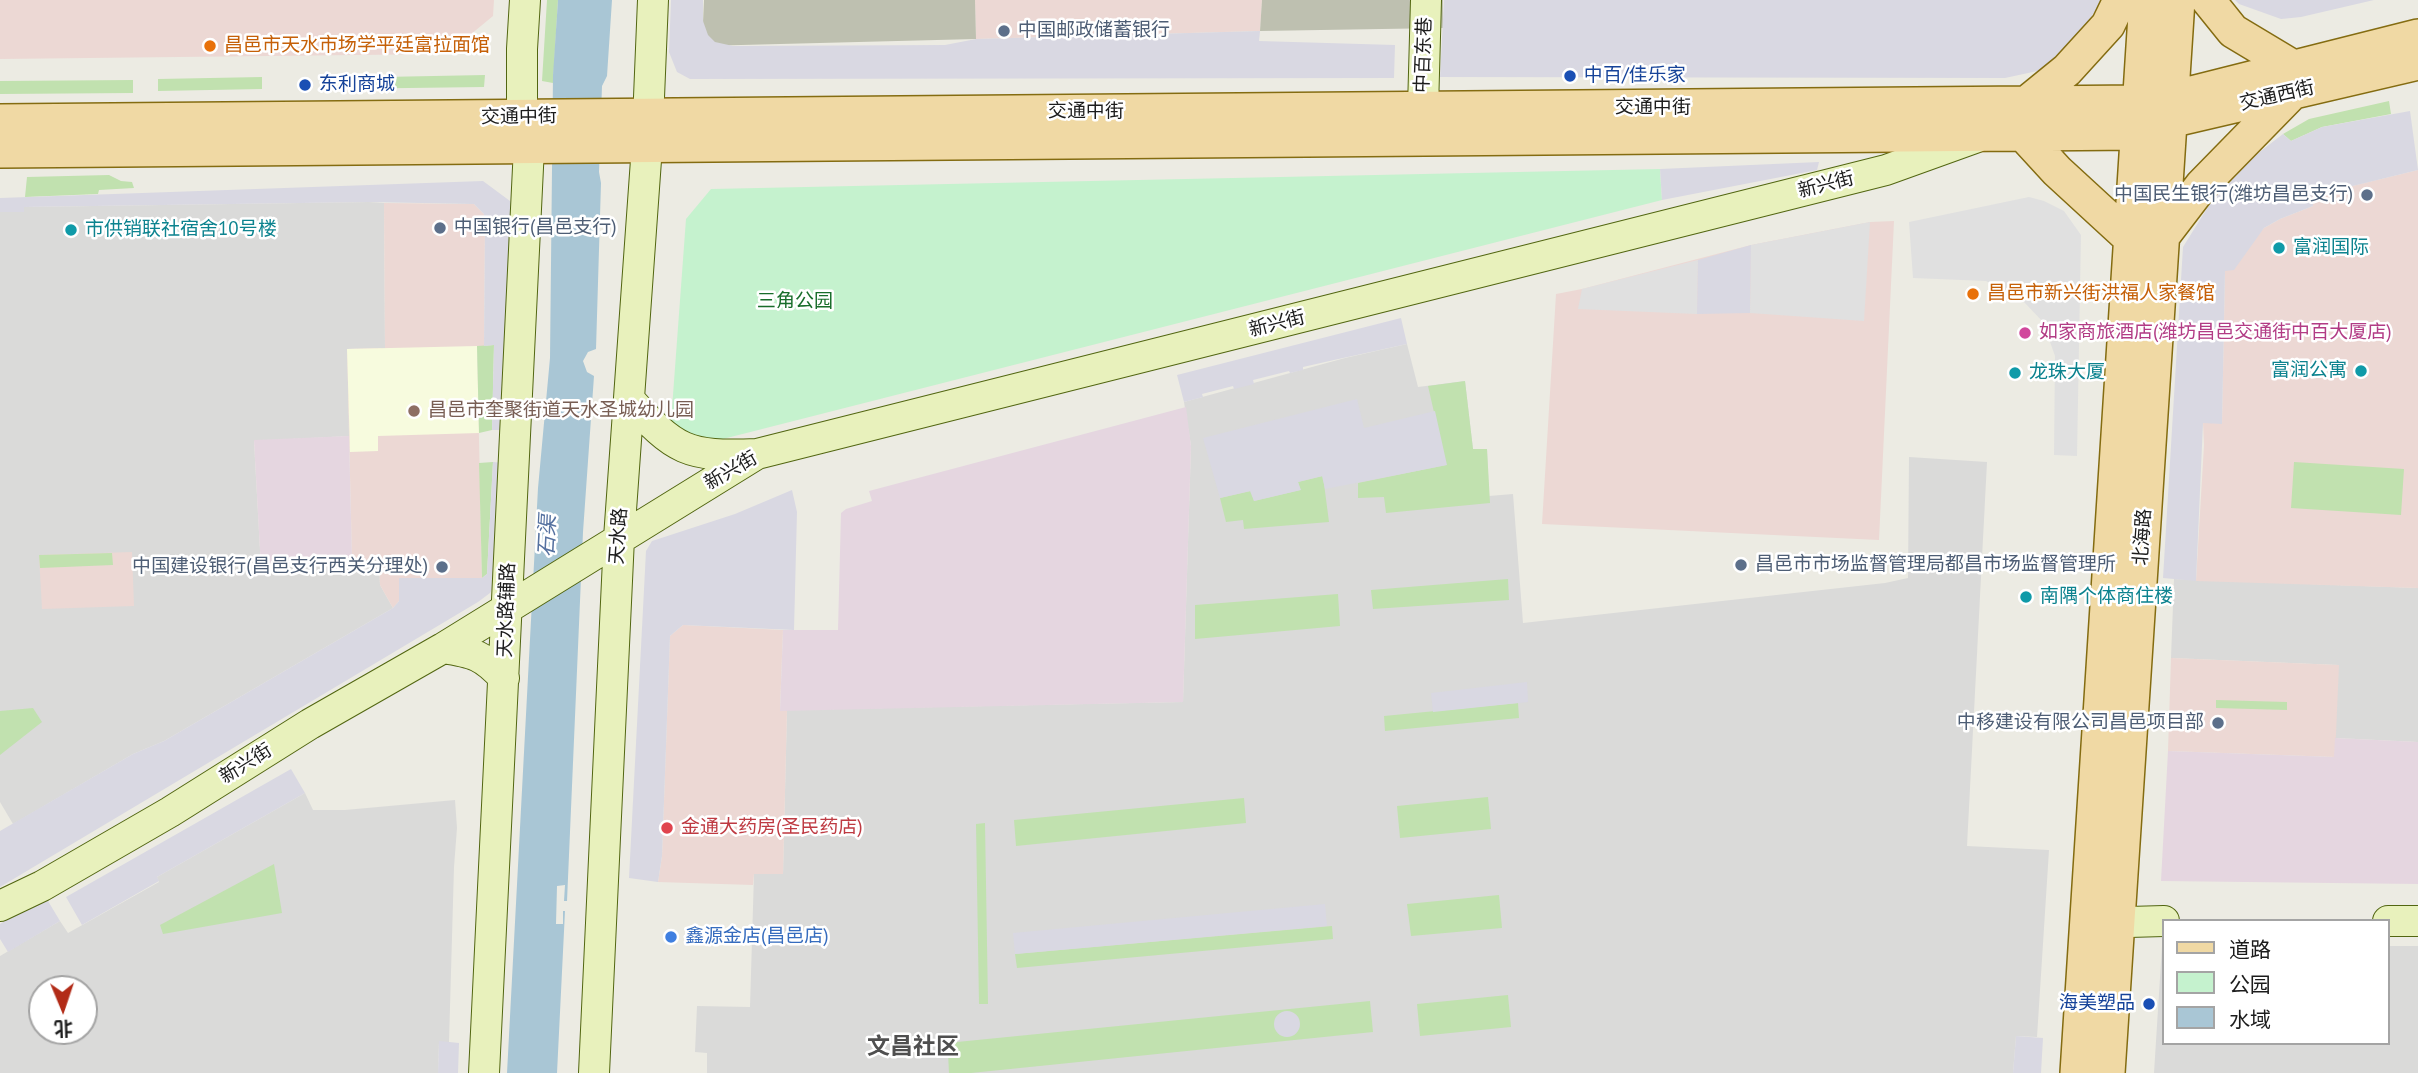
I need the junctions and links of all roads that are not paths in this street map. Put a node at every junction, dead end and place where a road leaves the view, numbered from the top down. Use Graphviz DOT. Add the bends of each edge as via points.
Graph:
graph roads {
  1 [pos="525,0"];
  2 [pos="653,0"];
  3 [pos="1426,0"];
  4 [pos="2120,0"];
  5 [pos="2146,0"];
  6 [pos="2178,0"];
  7 [pos="2208,0"];
  8 [pos="2418,36"];
  9 [pos="2418,63"];
  10 [pos="2292,80"];
  11 [pos="2171,109"];
  12 [pos="1423,110"];
  13 [pos="2139,118"];
  14 [pos="2023,120"];
  15 [pos="0,121"];
  16 [pos="647,131"];
  17 [pos="536,132"];
  18 [pos="1986,135"];
  19 [pos="0,151"];
  20 [pos="2147,238"];
  21 [pos="629,399"];
  22 [pos="757,454"];
  23 [pos="619,538"];
  24 [pos="515,603"];
  25 [pos="443,648"];
  26 [pos="504,678"];
  27 [pos="0,906"];
  28 [pos="2390,921"];
  29 [pos="2418,921"];
  30 [pos="2102,922"];
  31 [pos="2162,922"];
  32 [pos="484,1073"];
  33 [pos="594,1073"];
  34 [pos="2077,1073"];
  35 [pos="2108,1073"];
  1 -- 17 [label="street, 天水路辅路" via="522,49"];
  2 -- 16 [label="street, 天水路"];
  3 -- 12 [label="street, 中百东巷"];
  4 -- 14 [label="main road" via="2108,25"];
  5 -- 13 [label="main road, 北海路"];
  6 -- 11 [label="main road, 北海路"];
  7 -- 10 [label="main road" via="2232,31"];
  8 -- 10 [label="main road, 交通西街"];
  9 -- 10 [label="main road, 交通西街"];
  10 -- 11 [label="main road, 交通西街"];
  10 -- 20 [label="main road" via="2202,185"];
  11 -- 13 [label="main road, 交通中街"];
  11 -- 20 [label="main road, 北海路"];
  12 -- 14 [label="main road, 交通中街"];
  12 -- 16 [label="main road, 交通中街"];
  13 -- 14 [label="main road, 交通中街"];
  13 -- 20 [label="main road, 北海路"];
  14 -- 18 [label="main road, 交通中街"];
  14 -- 20 [label="main road" via="2066,180"];
  15 -- 17 [label="main road, 交通中街"];
  16 -- 17 [label="main road, 交通中街"];
  16 -- 18 [label="main road, 交通中街"];
  16 -- 21 [label="street, 天水路"];
  17 -- 19 [label="main road, 交通中街"];
  17 -- 24 [label="street, 天水路辅路"];
  18 -- 22 [label="street, 新兴街" via="1872,173"];
  20 -- 30 [label="main road, 北海路"];
  21 -- 22 [label="street" via="658,431 683,448 698,453"];
  21 -- 23 [label="street, 天水路"];
  22 -- 23 [label="street, 新兴街"];
  23 -- 24 [label="street, 新兴街"];
  23 -- 33 [label="street, 天水路"];
  24 -- 25 [label="street, 新兴街"];
  24 -- 26 [label="street, 天水路辅路"];
  25 -- 26 [label="street" via="489,661"];
  25 -- 27 [label="street, 新兴街" via="170,812"];
  26 -- 32 [label="street, 天水路辅路"];
  28 -- 29 [label="street"];
  30 -- 31 [label="street"];
  30 -- 34 [label="main road, 北海路"];
  30 -- 35 [label="main road, 北海路"];
}
